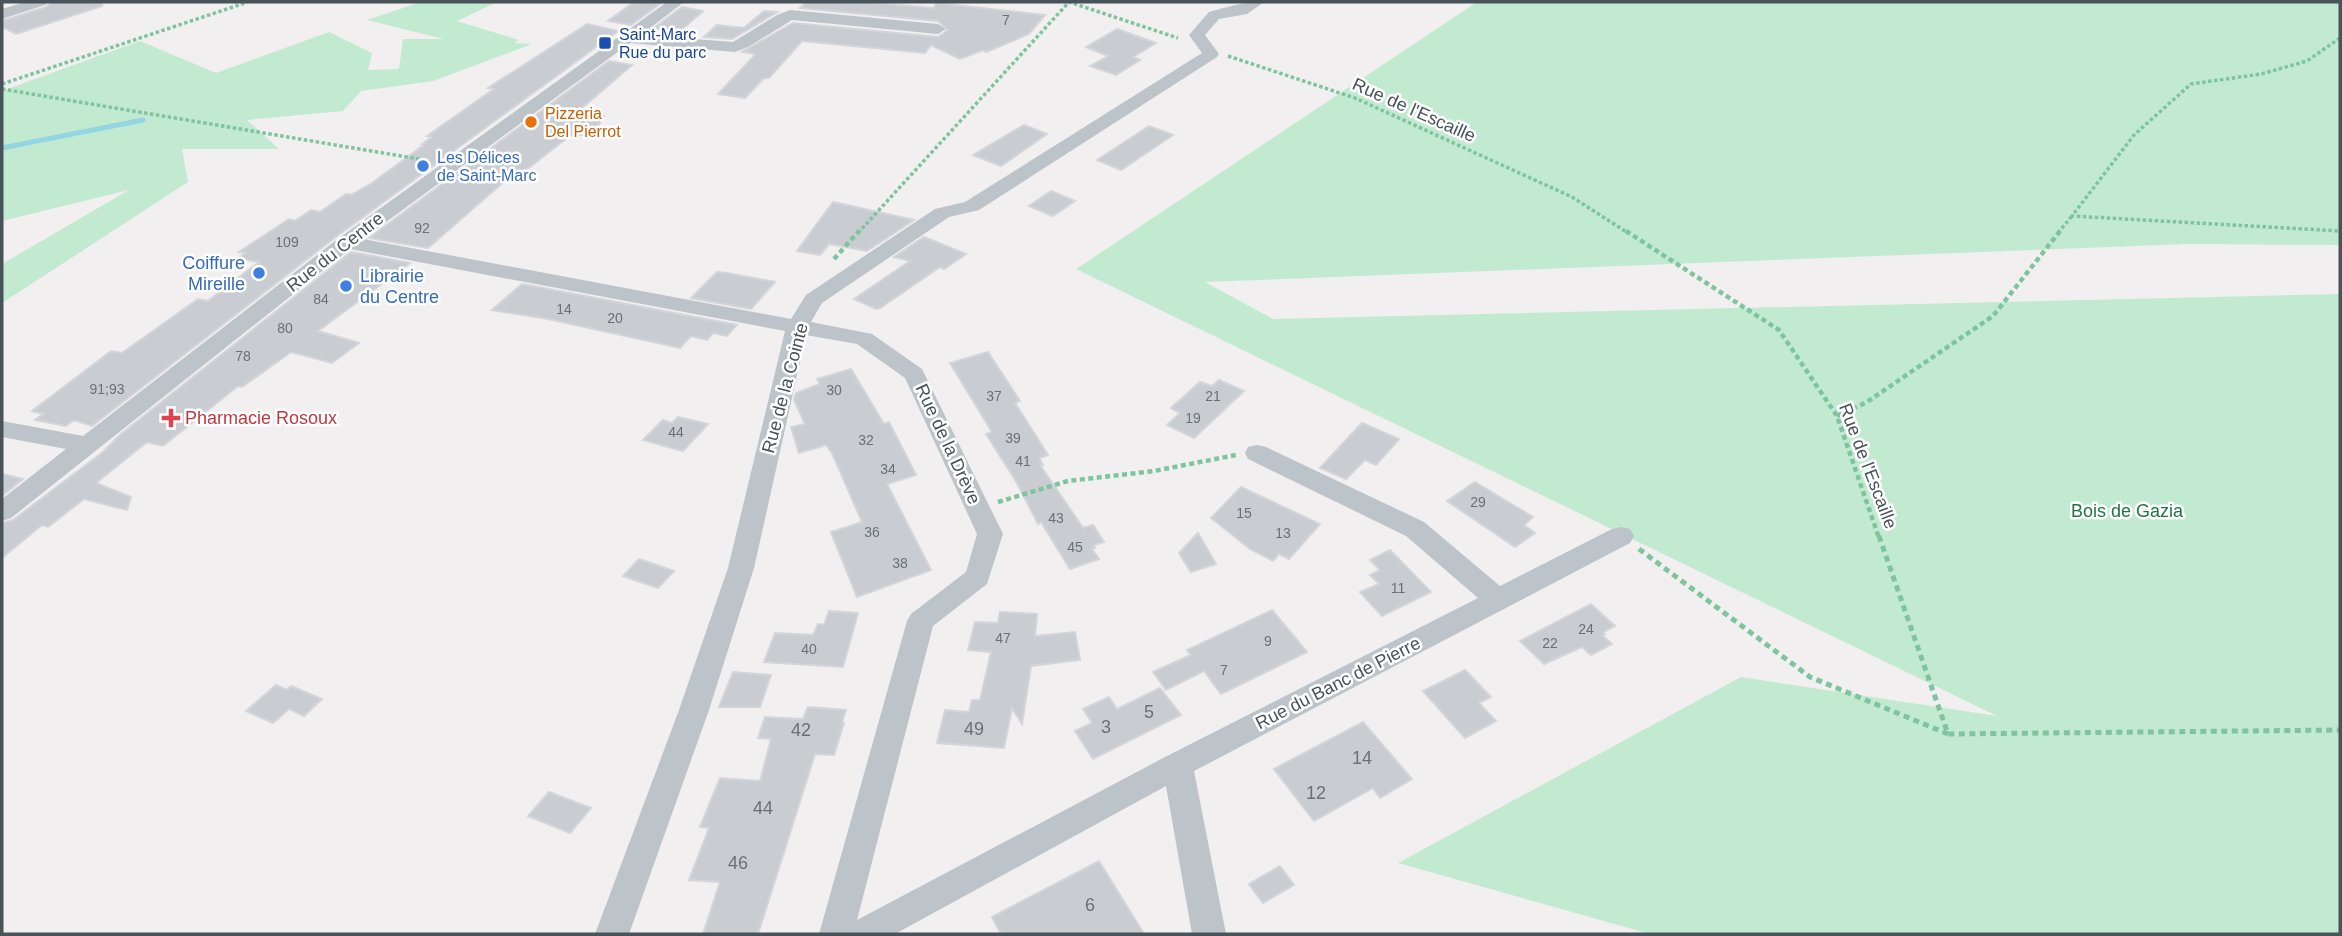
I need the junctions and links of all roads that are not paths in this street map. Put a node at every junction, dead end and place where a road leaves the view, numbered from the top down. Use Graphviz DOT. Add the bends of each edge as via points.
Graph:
graph roads {
  1 [pos="40,2"];
  2 [pos="676,2"];
  3 [pos="1256,2"];
  4 [pos="2,14"];
  5 [pos="938,29"];
  6 [pos="624,38"];
  7 [pos="346,242"];
  8 [pos="797,328"];
  9 [pos="2,429"];
  10 [pos="87,446"];
  11 [pos="1257,453"];
  12 [pos="2,512"];
  13 [pos="1621,536"];
  14 [pos="1498,600"];
  15 [pos="1178,765"];
  16 [pos="612,934"];
  17 [pos="836,934"];
  18 [pos="863,934"];
  19 [pos="1209,934"];
  1 -- 4 [label="street"];
  2 -- 6 [label="street, Rue du Centre"];
  3 -- 8 [label="street, Rue de la Cointe" via="1242,10 1214,15 1197,35 1209,50 972,206 942,213 813,299"];
  5 -- 6 [label="street" via="790,15 735,47"];
  6 -- 7 [label="street, Rue du Centre"];
  7 -- 8 [label="street, Rue de la Drève"];
  7 -- 10 [label="street, Rue du Centre"];
  8 -- 16 [label="street, Rue de la Cointe" via="741,568"];
  8 -- 17 [label="street, Rue de la Drève" via="864,339 915,374 990,534 978,577 921,621"];
  9 -- 10 [label="street"];
  10 -- 12 [label="street, Rue du Centre"];
  11 -- 14 [label="street" via="1415,529"];
  13 -- 14 [label="street, Rue du Banc de Pierre"];
  14 -- 15 [label="street, Rue du Banc de Pierre"];
  15 -- 18 [label="street, Rue du Banc de Pierre"];
  15 -- 19 [label="street"];
}
